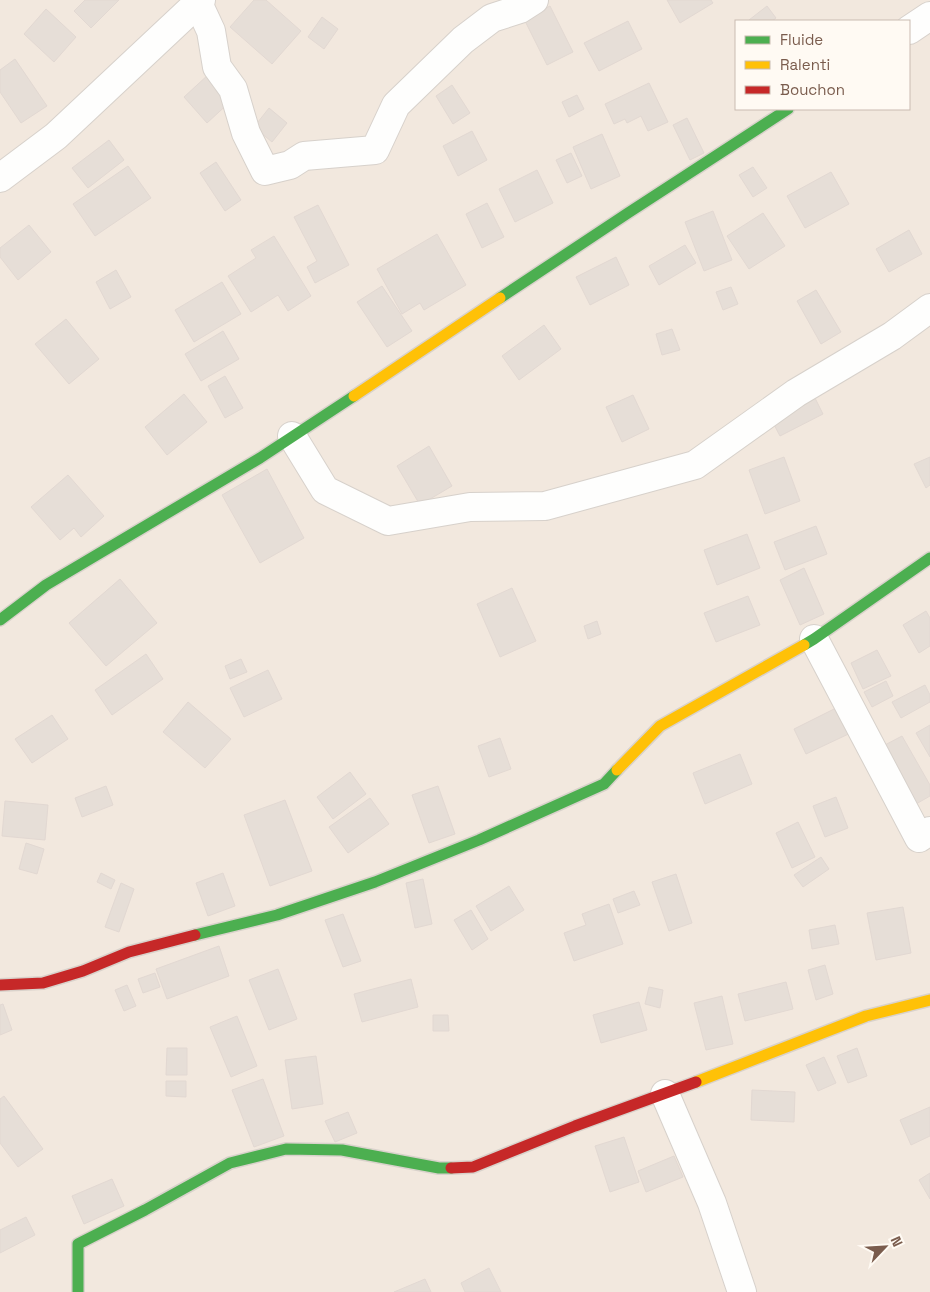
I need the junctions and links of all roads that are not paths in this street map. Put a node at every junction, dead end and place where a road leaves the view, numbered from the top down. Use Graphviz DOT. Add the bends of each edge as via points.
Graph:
graph roads {
  1 [pos="534,0"];
  2 [pos="199,1"];
  3 [pos="930,16"];
  4 [pos="910,29"];
  5 [pos="786,110"];
  6 [pos="0,178"];
  7 [pos="930,308"];
  8 [pos="292,436"];
  9 [pos="930,558"];
  10 [pos="0,620"];
  11 [pos="814,639"];
  12 [pos="930,831"];
  13 [pos="0,985"];
  14 [pos="930,1000"];
  15 [pos="665,1094"];
  16 [pos="78,1292"];
  17 [pos="742,1292"];
  1 -- 2 [label="street" via="520,9 492,18 464,40 396,105 375,150 304,156 265,171 246,132 233,89 217,67 212,31"];
  2 -- 6 [label="street" via="56,136"];
  3 -- 4 [label="street"];
  5 -- 8 [label="street"];
  7 -- 8 [label="street" via="892,336 796,393 696,465 545,506 470,507 388,521 325,490"];
  8 -- 10 [label="street" via="46,585"];
  9 -- 11 [label="street"];
  11 -- 12 [label="street" via="920,838"];
  11 -- 13 [label="street" via="660,726 604,784 479,840 375,882 277,915 129,952 43,983"];
  14 -- 15 [label="street" via="866,1016"];
  15 -- 16 [label="street" via="473,1167 439,1168 342,1150 295,1149 230,1164 78,1244"];
  15 -- 17 [label="street" via="712,1203"];
}
